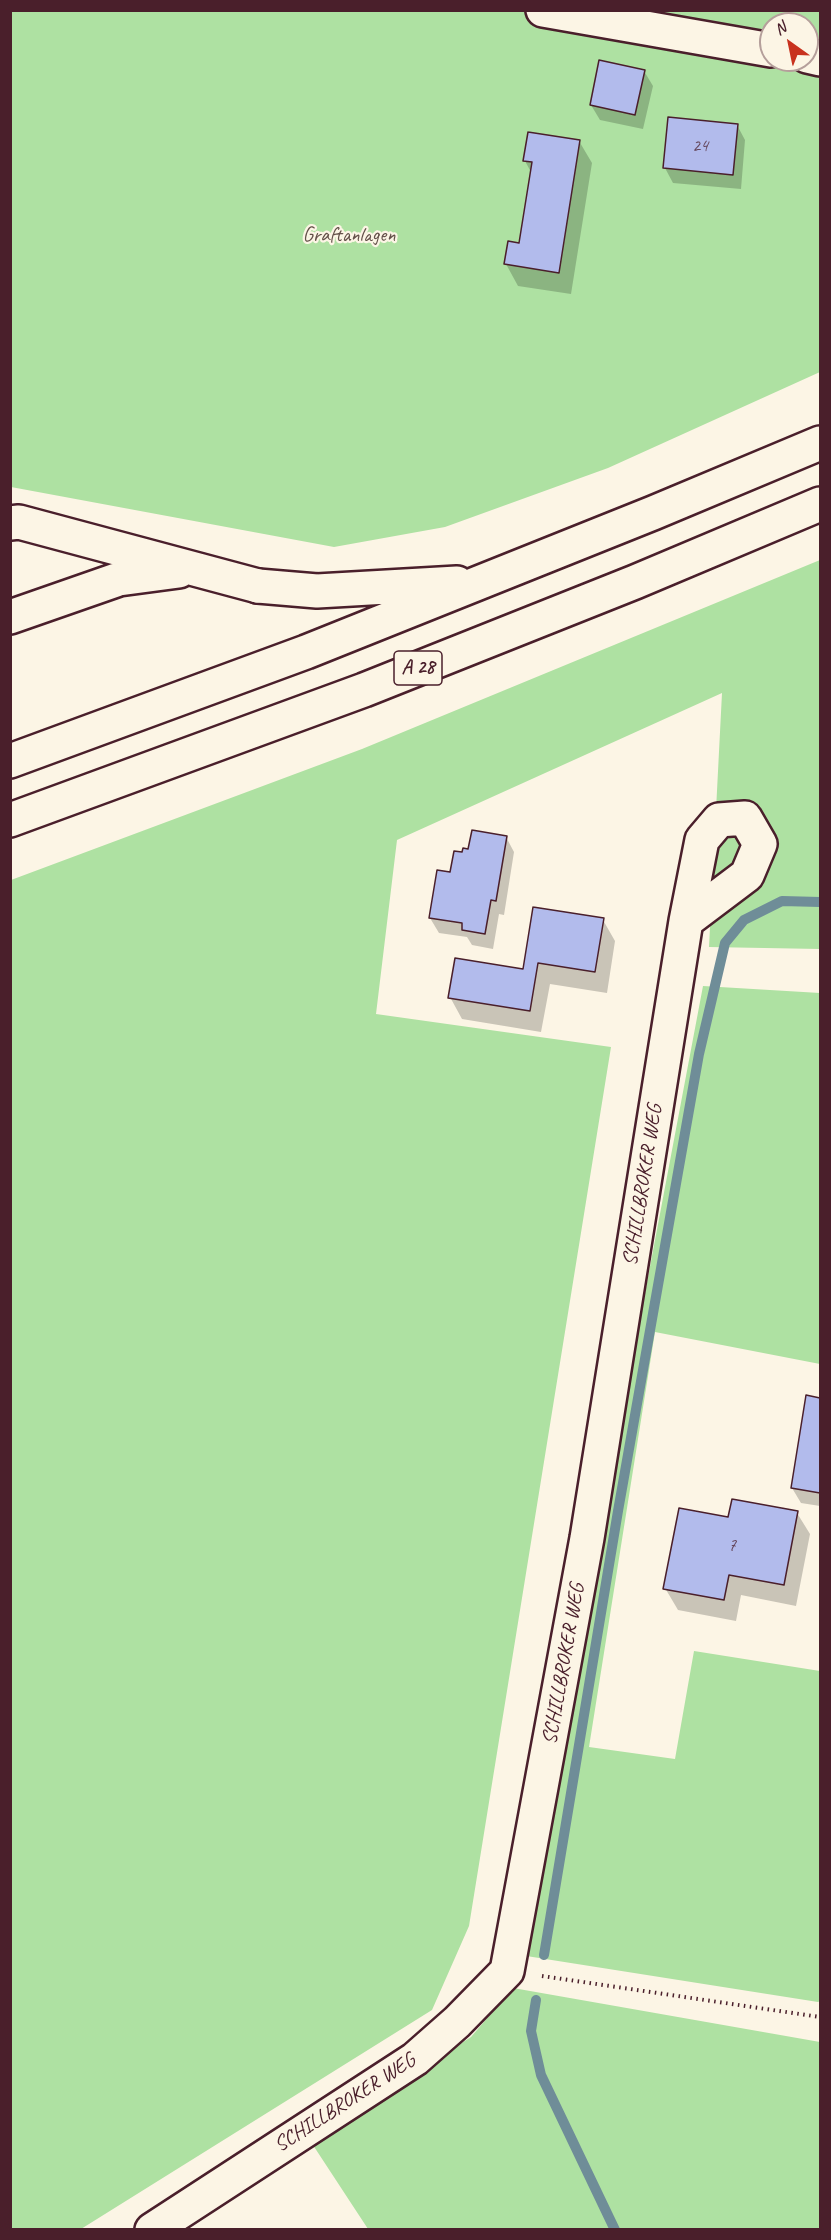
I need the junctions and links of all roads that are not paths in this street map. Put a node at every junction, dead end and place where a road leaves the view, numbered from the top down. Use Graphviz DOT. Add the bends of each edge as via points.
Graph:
graph roads {
  1 [pos="543,10"];
  2 [pos="759,48"];
  3 [pos="820,443"];
  4 [pos="820,504"];
  5 [pos="10,523"];
  6 [pos="192,569"];
  7 [pos="485,581"];
  8 [pos="10,617"];
  9 [pos="10,761"];
  10 [pos="10,820"];
  11 [pos="686,921"];
  12 [pos="152,2229"];
  1 -- 2 [label="main road"];
  3 -- 7 [label="main road, A 28"];
  4 -- 10 [label="main road, A 28" via="375,685"];
  5 -- 6 [label="main road" via="19,522"];
  6 -- 7 [label="main road" via="258,586 317,591"];
  6 -- 8 [label="main road" via="119,579"];
  7 -- 9 [label="main road, A 28"];
  11 -- 12 [label="main road, SCHILLBROKER WEG" via="587,1538 507,1971 415,2059"];
}
